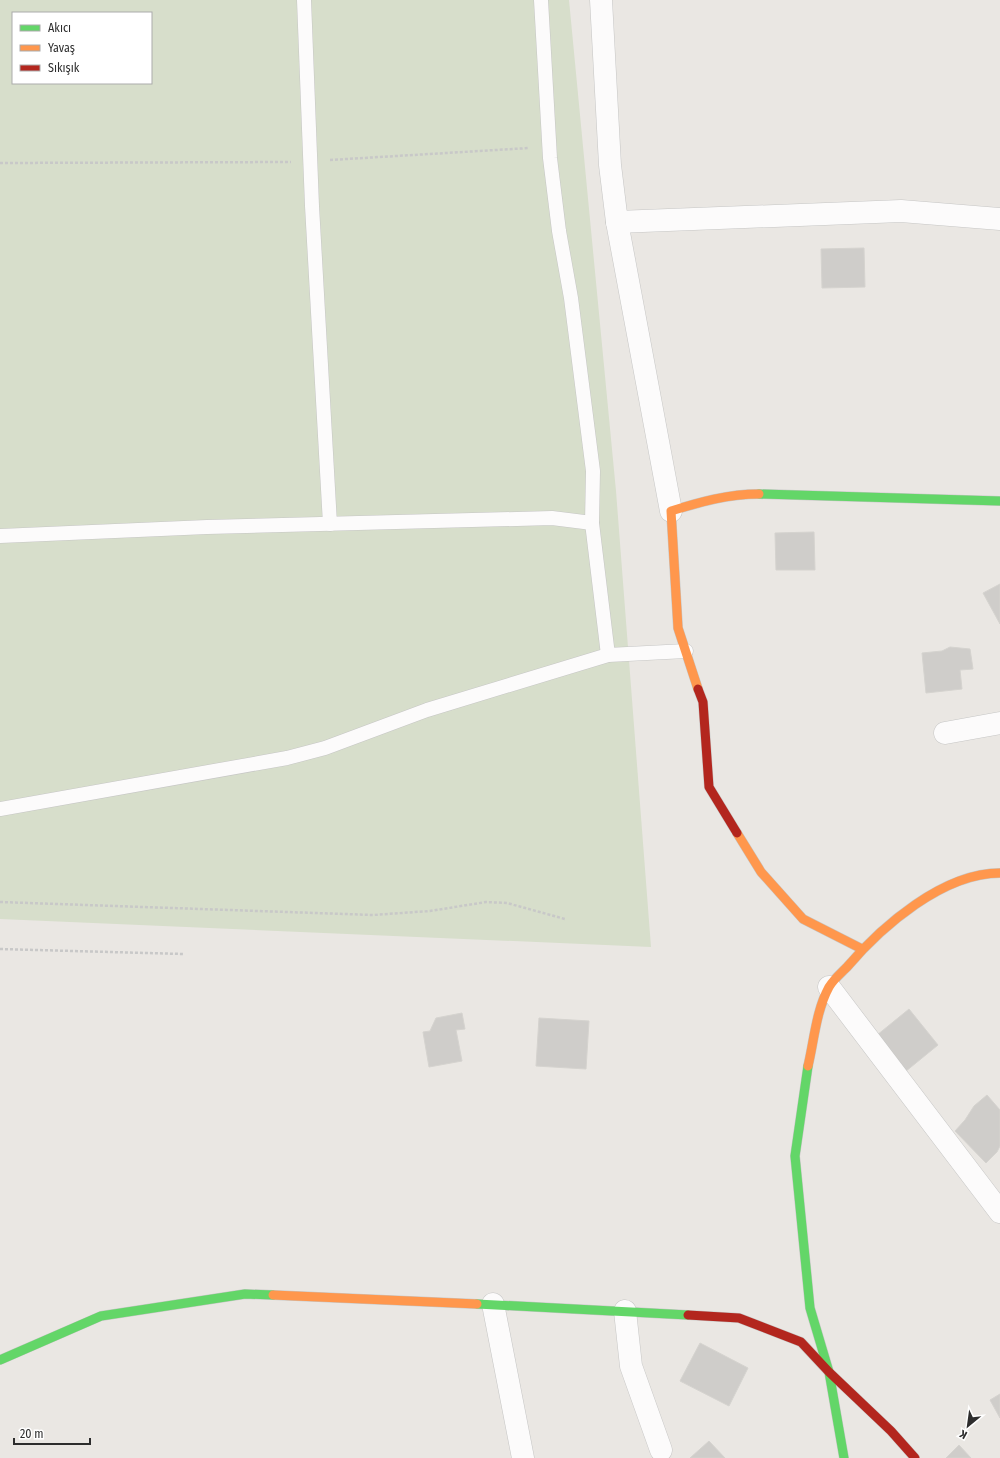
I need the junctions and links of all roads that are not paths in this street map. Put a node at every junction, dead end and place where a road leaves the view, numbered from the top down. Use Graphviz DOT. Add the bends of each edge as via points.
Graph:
graph roads {
  1 [pos="304,0"];
  2 [pos="541,0"];
  3 [pos="601,0"];
  4 [pos="1000,219"];
  5 [pos="617,222"];
  6 [pos="1000,500"];
  7 [pos="671,511"];
  8 [pos="592,523"];
  9 [pos="330,524"];
  10 [pos="0,536"];
  11 [pos="686,652"];
  12 [pos="608,655"];
  13 [pos="1000,723"];
  14 [pos="945,733"];
  15 [pos="0,808"];
  16 [pos="1000,874"];
  17 [pos="862,949"];
  18 [pos="829,987"];
  19 [pos="1000,1212"];
  20 [pos="492,1304"];
  21 [pos="625,1311"];
  22 [pos="0,1360"];
  23 [pos="828,1372"];
  24 [pos="661,1450"];
  25 [pos="523,1458"];
  26 [pos="844,1458"];
  27 [pos="914,1458"];
  1 -- 9 [label="lane" via="310,162"];
  2 -- 8 [label="lane" via="549,146 593,471"];
  3 -- 5 [label="street" via="610,165"];
  4 -- 5 [label="street" via="900,211"];
  5 -- 7 [label="street"];
  6 -- 7 [label="street" via="746,494 710,499"];
  7 -- 11 [label="street" via="678,628"];
  8 -- 9 [label="lane" via="552,518"];
  8 -- 12 [label="lane"];
  9 -- 10 [label="lane"];
  11 -- 12 [label="lane"];
  11 -- 17 [label="street" via="703,702 710,787 713,794 761,872 803,919"];
  12 -- 15 [label="lane" via="427,710 325,748 287,758"];
  13 -- 14 [label="street"];
  16 -- 17 [label="street" via="985,873 941,888 909,908"];
  17 -- 18 [label="street"];
  18 -- 19 [label="street"];
  18 -- 23 [label="street" via="819,1014 804,1086 795,1156 810,1308"];
  20 -- 21 [label="street"];
  20 -- 22 [label="street" via="245,1294 101,1316"];
  20 -- 25 [label="street"];
  21 -- 23 [label="street" via="739,1318 801,1342"];
  21 -- 24 [label="street" via="631,1366"];
  23 -- 26 [label="street"];
  23 -- 27 [label="street" via="891,1431"];
}
